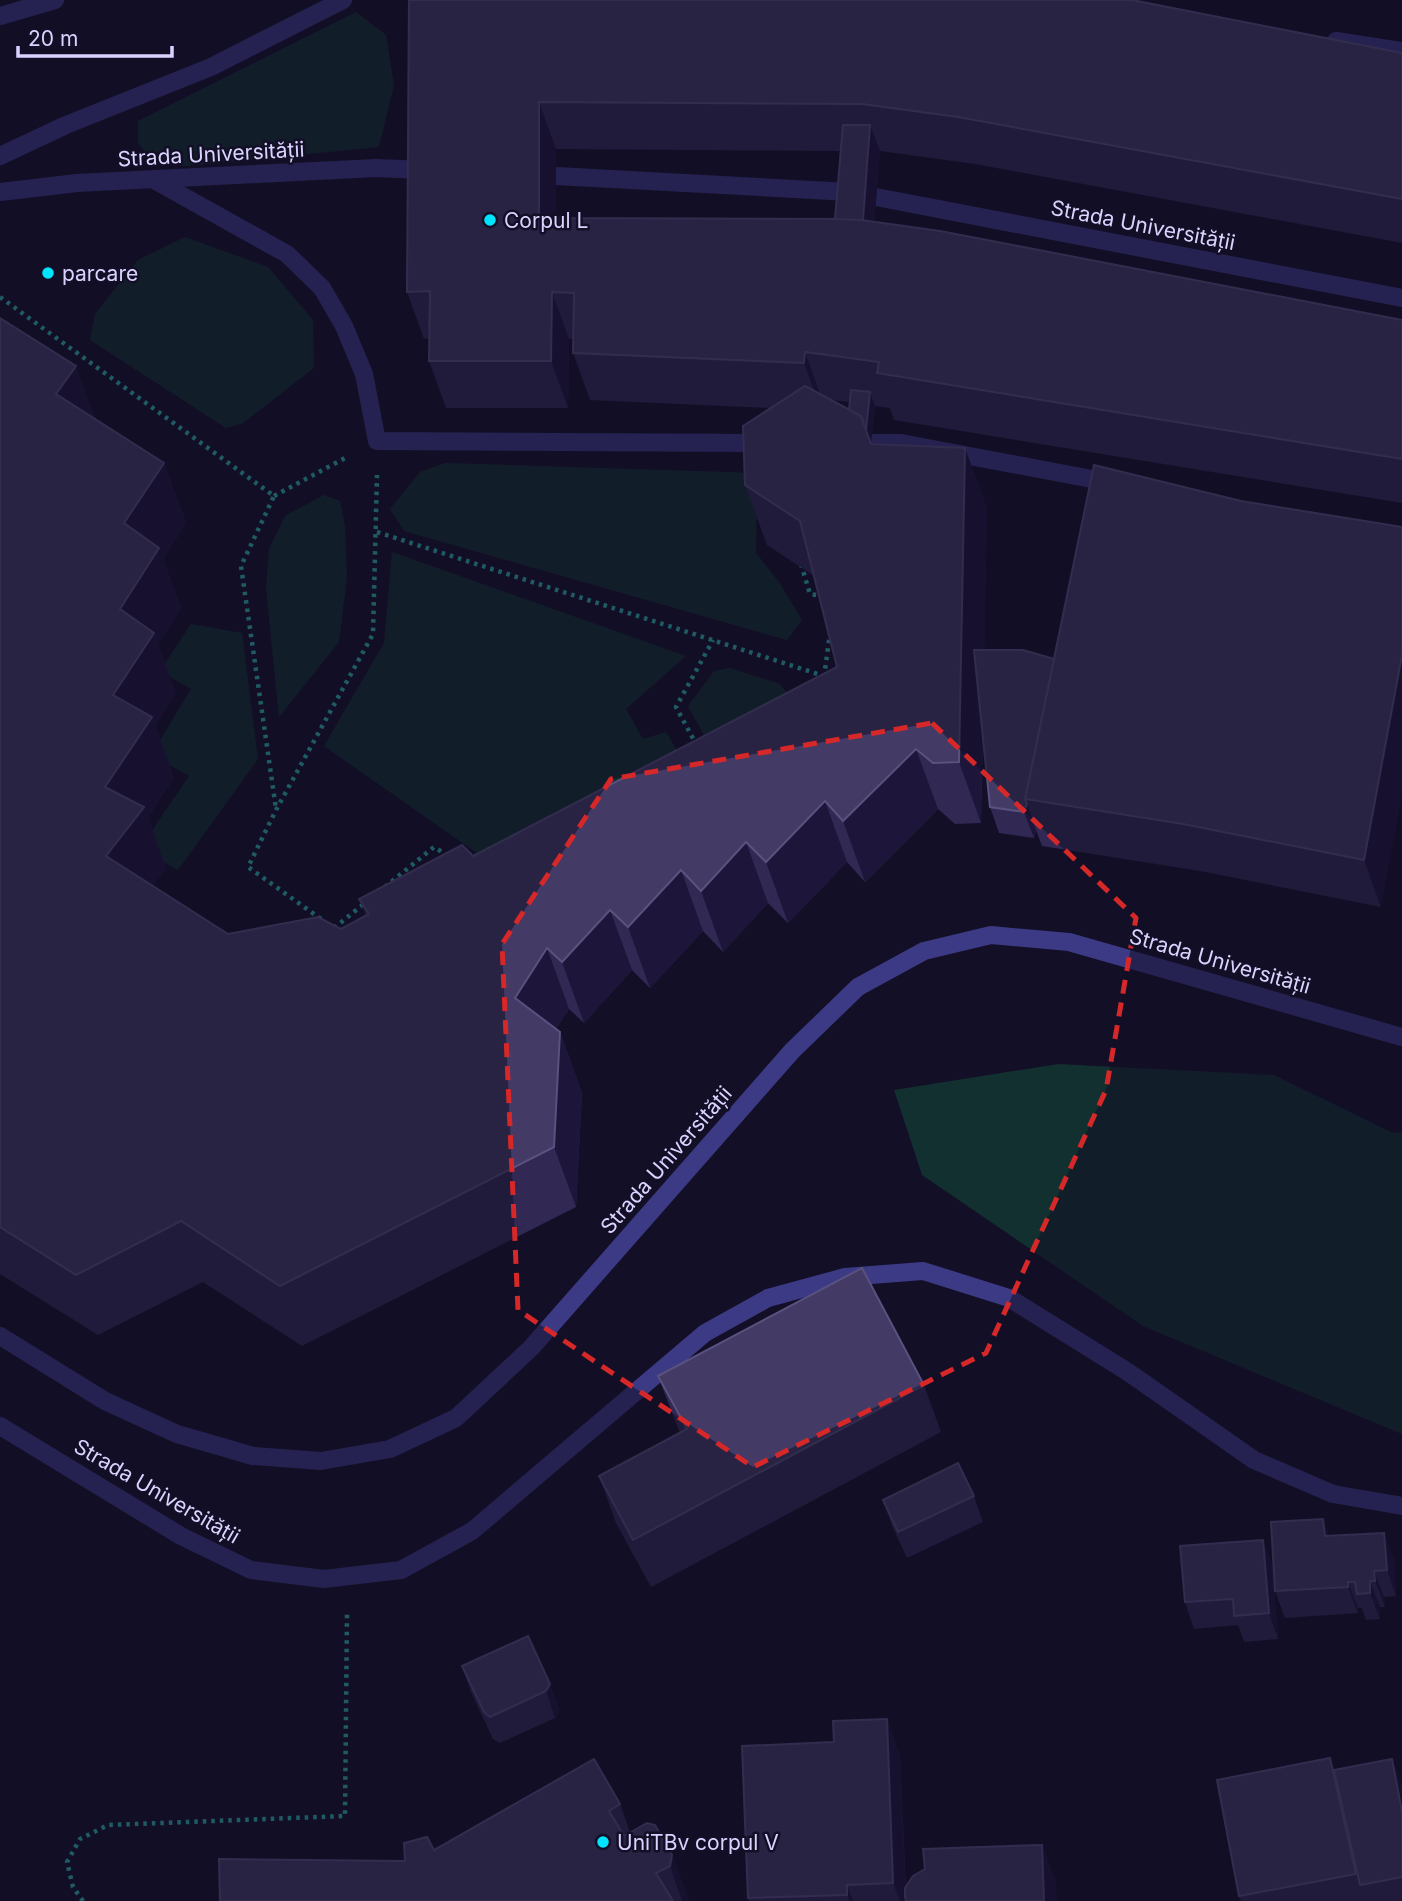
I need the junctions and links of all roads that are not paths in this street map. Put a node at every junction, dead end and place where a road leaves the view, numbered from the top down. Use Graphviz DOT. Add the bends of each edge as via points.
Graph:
graph roads {
  1 [pos="55,0"];
  2 [pos="343,0"];
  3 [pos="0,16"];
  4 [pos="1321,38"];
  5 [pos="1402,51"];
  6 [pos="0,156"];
  7 [pos="425,170"];
  8 [pos="556,176"];
  9 [pos="154,180"];
  10 [pos="849,191"];
  11 [pos="0,192"];
  12 [pos="876,197"];
  13 [pos="1402,298"];
  14 [pos="778,443"];
  15 [pos="833,443"];
  16 [pos="1131,487"];
  17 [pos="1402,1037"];
  18 [pos="0,1336"];
  19 [pos="0,1426"];
  20 [pos="1402,1506"];
  1 -- 3 [label="street"];
  2 -- 6 [label="street" via="211,67"];
  4 -- 5 [label="street"];
  7 -- 9 [label="street, Strada Universității" via="376,168"];
  8 -- 10 [label="street"];
  9 -- 11 [label="street, Strada Universității"];
  9 -- 14 [label="street" via="287,254 322,288 364,374 377,441"];
  12 -- 13 [label="street, Strada Universității"];
  15 -- 16 [label="street" via="901,443"];
  17 -- 18 [label="street, Strada Universității" via="1069,942 991,935 924,951 858,987 792,1051 531,1348 456,1418 390,1449 321,1461 253,1456 177,1434 105,1401"];
  19 -- 20 [label="street, Strada Universității" via="181,1536 251,1570 324,1579 401,1570 472,1531 705,1334 768,1298 845,1277 923,1271 1009,1298 1128,1372 1254,1460 1333,1493"];
}
